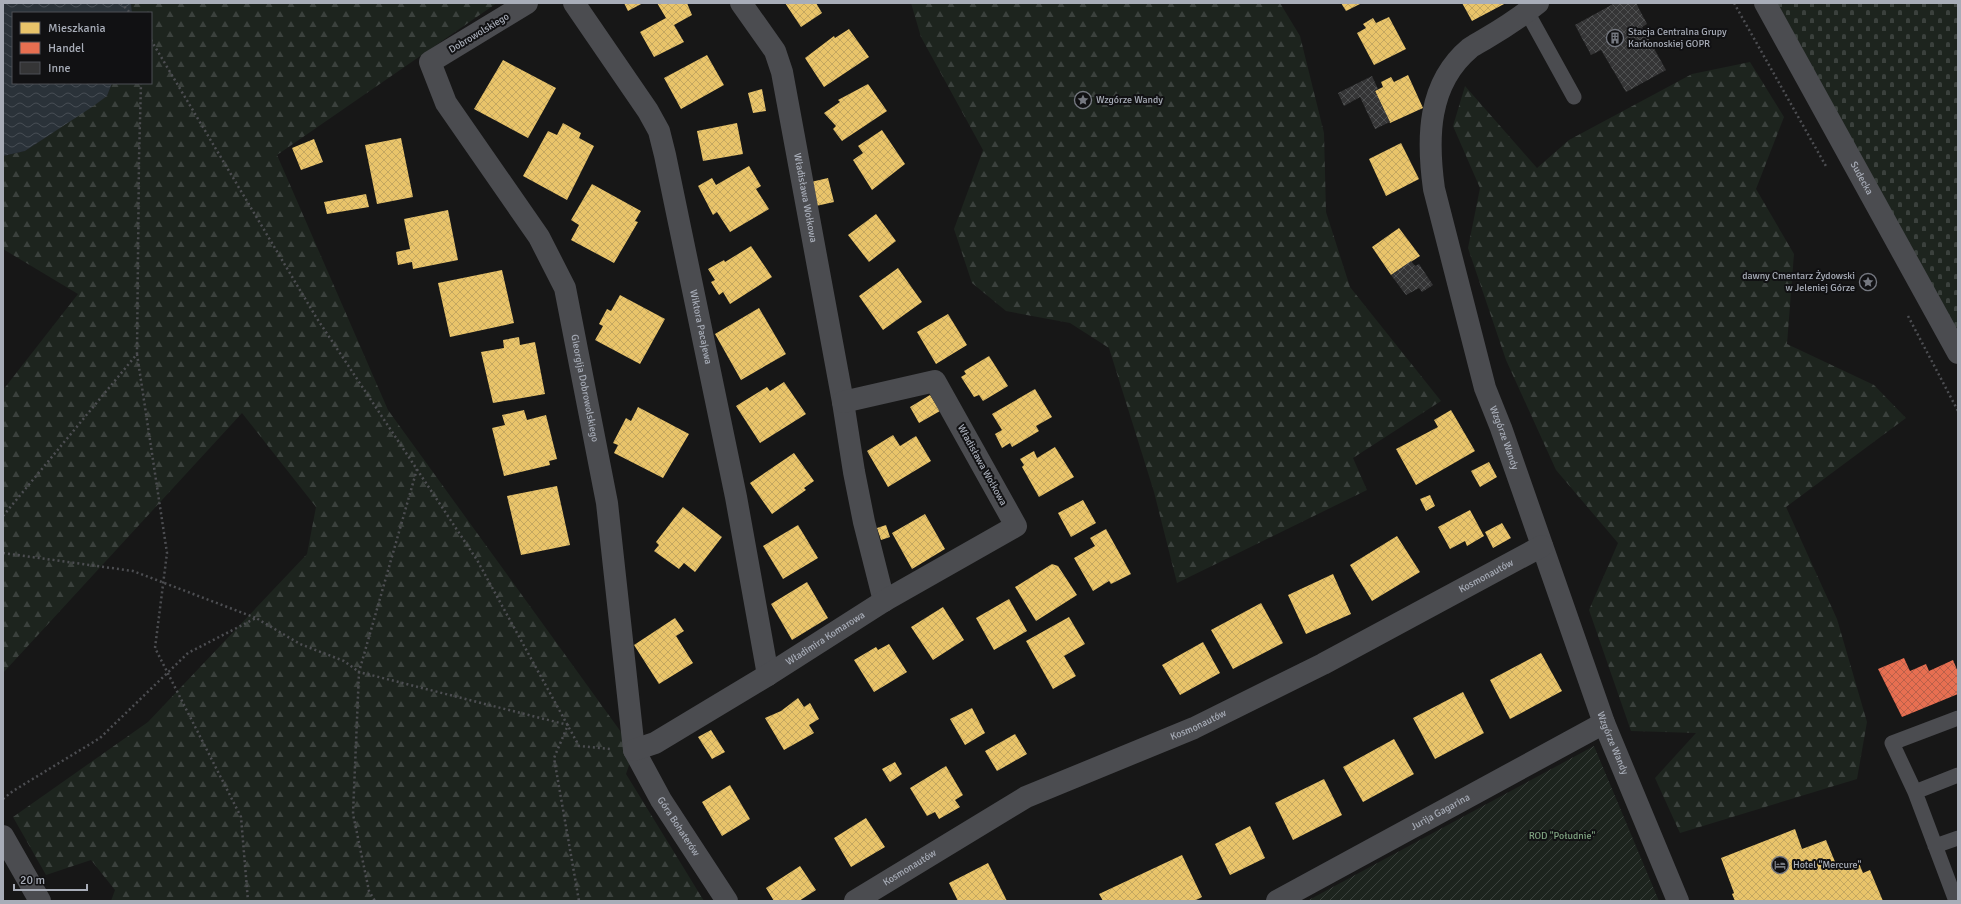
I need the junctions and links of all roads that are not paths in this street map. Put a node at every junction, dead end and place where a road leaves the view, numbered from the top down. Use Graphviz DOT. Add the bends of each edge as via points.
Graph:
graph roads {
  1 [pos="527,3"];
  2 [pos="574,3"];
  3 [pos="741,3"];
  4 [pos="1765,3"];
  5 [pos="1533,7"];
  6 [pos="430,62"];
  7 [pos="1574,97"];
  8 [pos="1958,353"];
  9 [pos="844,402"];
  10 [pos="1016,526"];
  11 [pos="1542,546"];
  12 [pos="884,601"];
  13 [pos="768,675"];
  14 [pos="1958,718"];
  15 [pos="1604,723"];
  16 [pos="634,750"];
  17 [pos="1958,775"];
  18 [pos="1914,792"];
  19 [pos="3,836"];
  20 [pos="1958,838"];
  21 [pos="1935,846"];
  22 [pos="40,901"];
  23 [pos="727,901"];
  24 [pos="855,901"];
  25 [pos="1277,901"];
  26 [pos="1678,901"];
  27 [pos="1956,901"];
  1 -- 6 [label="street, Dobrowolskiego"];
  2 -- 13 [label="street, Wiktora Pacajewa" via="659,131 736,497"];
  3 -- 9 [label="street, Władisława Wołkowa" via="775,51 782,72"];
  4 -- 8 [label="street, Sudecka"];
  5 -- 7 [label="lane"];
  5 -- 11 [label="street, Wzgórze Wandy" via="1470,48 1448,73 1435,99 1430,134 1430,162 1434,189 1485,388"];
  6 -- 16 [label="street, Gieorgija Dobrowolskiego" via="446,103 539,237 565,288 607,503"];
  9 -- 10 [label="street, Władisława Wołkowa" via="935,381"];
  9 -- 12 [label="street, Władisława Wołkowa" via="861,508"];
  10 -- 12 [label="street, Władimira Komarowa"];
  11 -- 15 [label="street, Wzgórze Wandy"];
  11 -- 24 [label="street, Kosmonautów" via="1323,664 1194,728 1026,797"];
  12 -- 13 [label="street, Władimira Komarowa"];
  13 -- 16 [label="street, Władimira Komarowa" via="655,743"];
  14 -- 18 [label="lane" via="1892,743"];
  15 -- 25 [label="street, Jurija Gagarina"];
  15 -- 26 [label="street, Wzgórze Wandy"];
  16 -- 23 [label="street, Góra Bohaterów" via="661,800"];
  17 -- 18 [label="lane"];
  18 -- 21 [label="lane"];
  19 -- 22 [label="street"];
  20 -- 21 [label="lane"];
  21 -- 27 [label="lane"];
}
